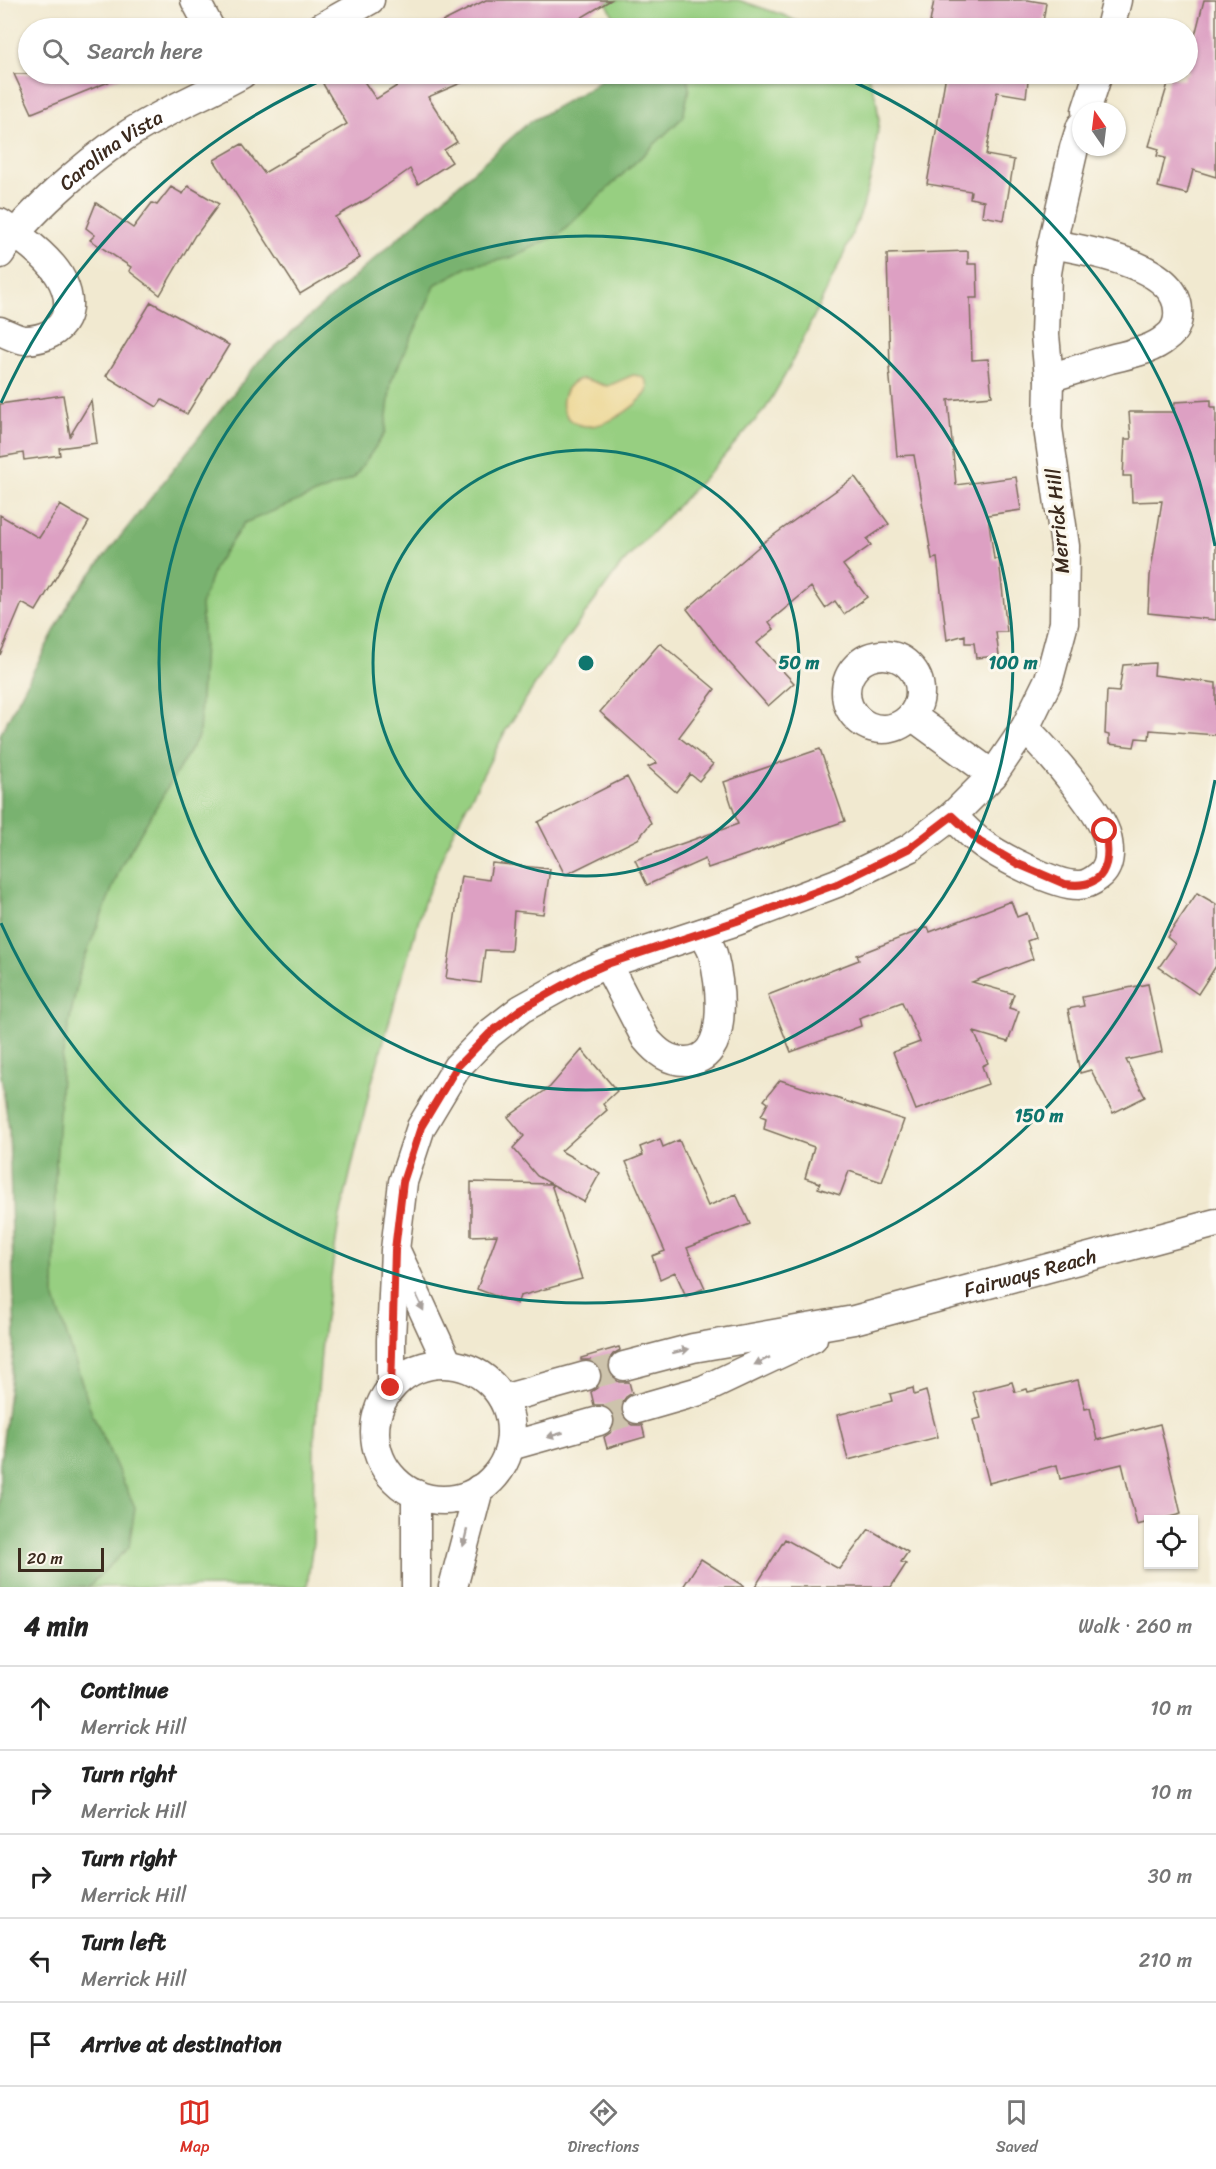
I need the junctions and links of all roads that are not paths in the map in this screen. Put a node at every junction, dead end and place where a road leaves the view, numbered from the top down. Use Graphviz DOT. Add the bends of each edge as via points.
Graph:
graph roads {
  1 [pos="195,0"];
  2 [pos="370,0"];
  3 [pos="1117,0"];
  4 [pos="205,18"];
  5 [pos="338,18"];
  6 [pos="1112,18"];
  7 [pos="220,84"];
  8 [pos="1095,84"];
  9 [pos="1089,102"];
  10 [pos="1072,156"];
  11 [pos="5,236"];
  12 [pos="1052,244"];
  13 [pos="0,331"];
  14 [pos="1049,378"];
  15 [pos="912,716"];
  16 [pos="1025,728"];
  17 [pos="993,775"];
  18 [pos="952,816"];
  19 [pos="702,933"];
  20 [pos="607,964"];
  21 [pos="1213,1226"];
  22 [pos="395,1250"];
  23 [pos="854,1320"];
  24 [pos="448,1364"];
  25 [pos="624,1365"];
  26 [pos="586,1376"];
  27 [pos="391,1388"];
  28 [pos="503,1399"];
  29 [pos="637,1409"];
  30 [pos="599,1422"];
  31 [pos="510,1446"];
  32 [pos="479,1490"];
  33 [pos="416,1494"];
  34 [pos="416,1587"];
  35 [pos="453,1587"];
  1 -- 4 [label="street"];
  2 -- 5 [label="street"];
  3 -- 6 [label="street"];
  7 -- 11 [label="street, Carolina Vista" via="124,137"];
  8 -- 9 [label="street"];
  10 -- 12 [label="street, Merrick Hill"];
  11 -- 13 [label="street" via="46,260 59,275 68,313 64,323 44,336 24,340"];
  12 -- 14 [label="street, Merrick Hill" via="1045,335"];
  12 -- 14 [label="street" via="1093,251 1156,276 1169,286 1178,311 1177,324 1167,338 1146,349"];
  14 -- 16 [label="street, Merrick Hill" via="1048,428 1065,546 1064,623 1049,679"];
  15 -- 17 [label="street"];
  16 -- 17 [label="street, Merrick Hill"];
  16 -- 18 [label="street" via="1056,760 1096,813 1108,845 1109,857 1103,873 1082,885 1065,884 980,842"];
  17 -- 18 [label="street, Merrick Hill"];
  18 -- 19 [label="street, Merrick Hill" via="910,848 837,884"];
  19 -- 20 [label="street, Merrick Hill"];
  19 -- 20 [label="street" via="712,952 719,1012 715,1042 698,1059 666,1058 654,1049"];
  20 -- 22 [label="street, Merrick Hill" via="521,1009 457,1067 421,1127 403,1182"];
  21 -- 23 [label="street, Fairways Reach"];
  22 -- 24 [label="street, one-way"];
  22 -- 27 [label="street, Merrick Hill"];
  25 -- 23 [label="street, Fairways Reach, one-way" via="693,1348"];
  23 -- 29 [label="street, Fairways Reach, one-way" via="703,1390"];
  24 -- 27 [label="street" via="427,1365 407,1374"];
  24 -- 28 [label="street" via="480,1374"];
  26 -- 28 [label="street"];
  27 -- 33 [label="street" via="380,1406 375,1426 376,1447 384,1467 398,1483"];
  28 -- 31 [label="street" via="511,1422"];
  30 -- 31 [label="street, one-way"];
  31 -- 32 [label="street" via="499,1471"];
  32 -- 33 [label="street" via="459,1498 438,1500"];
  32 -- 35 [label="street, one-way"];
  33 -- 34 [label="street"];
}
